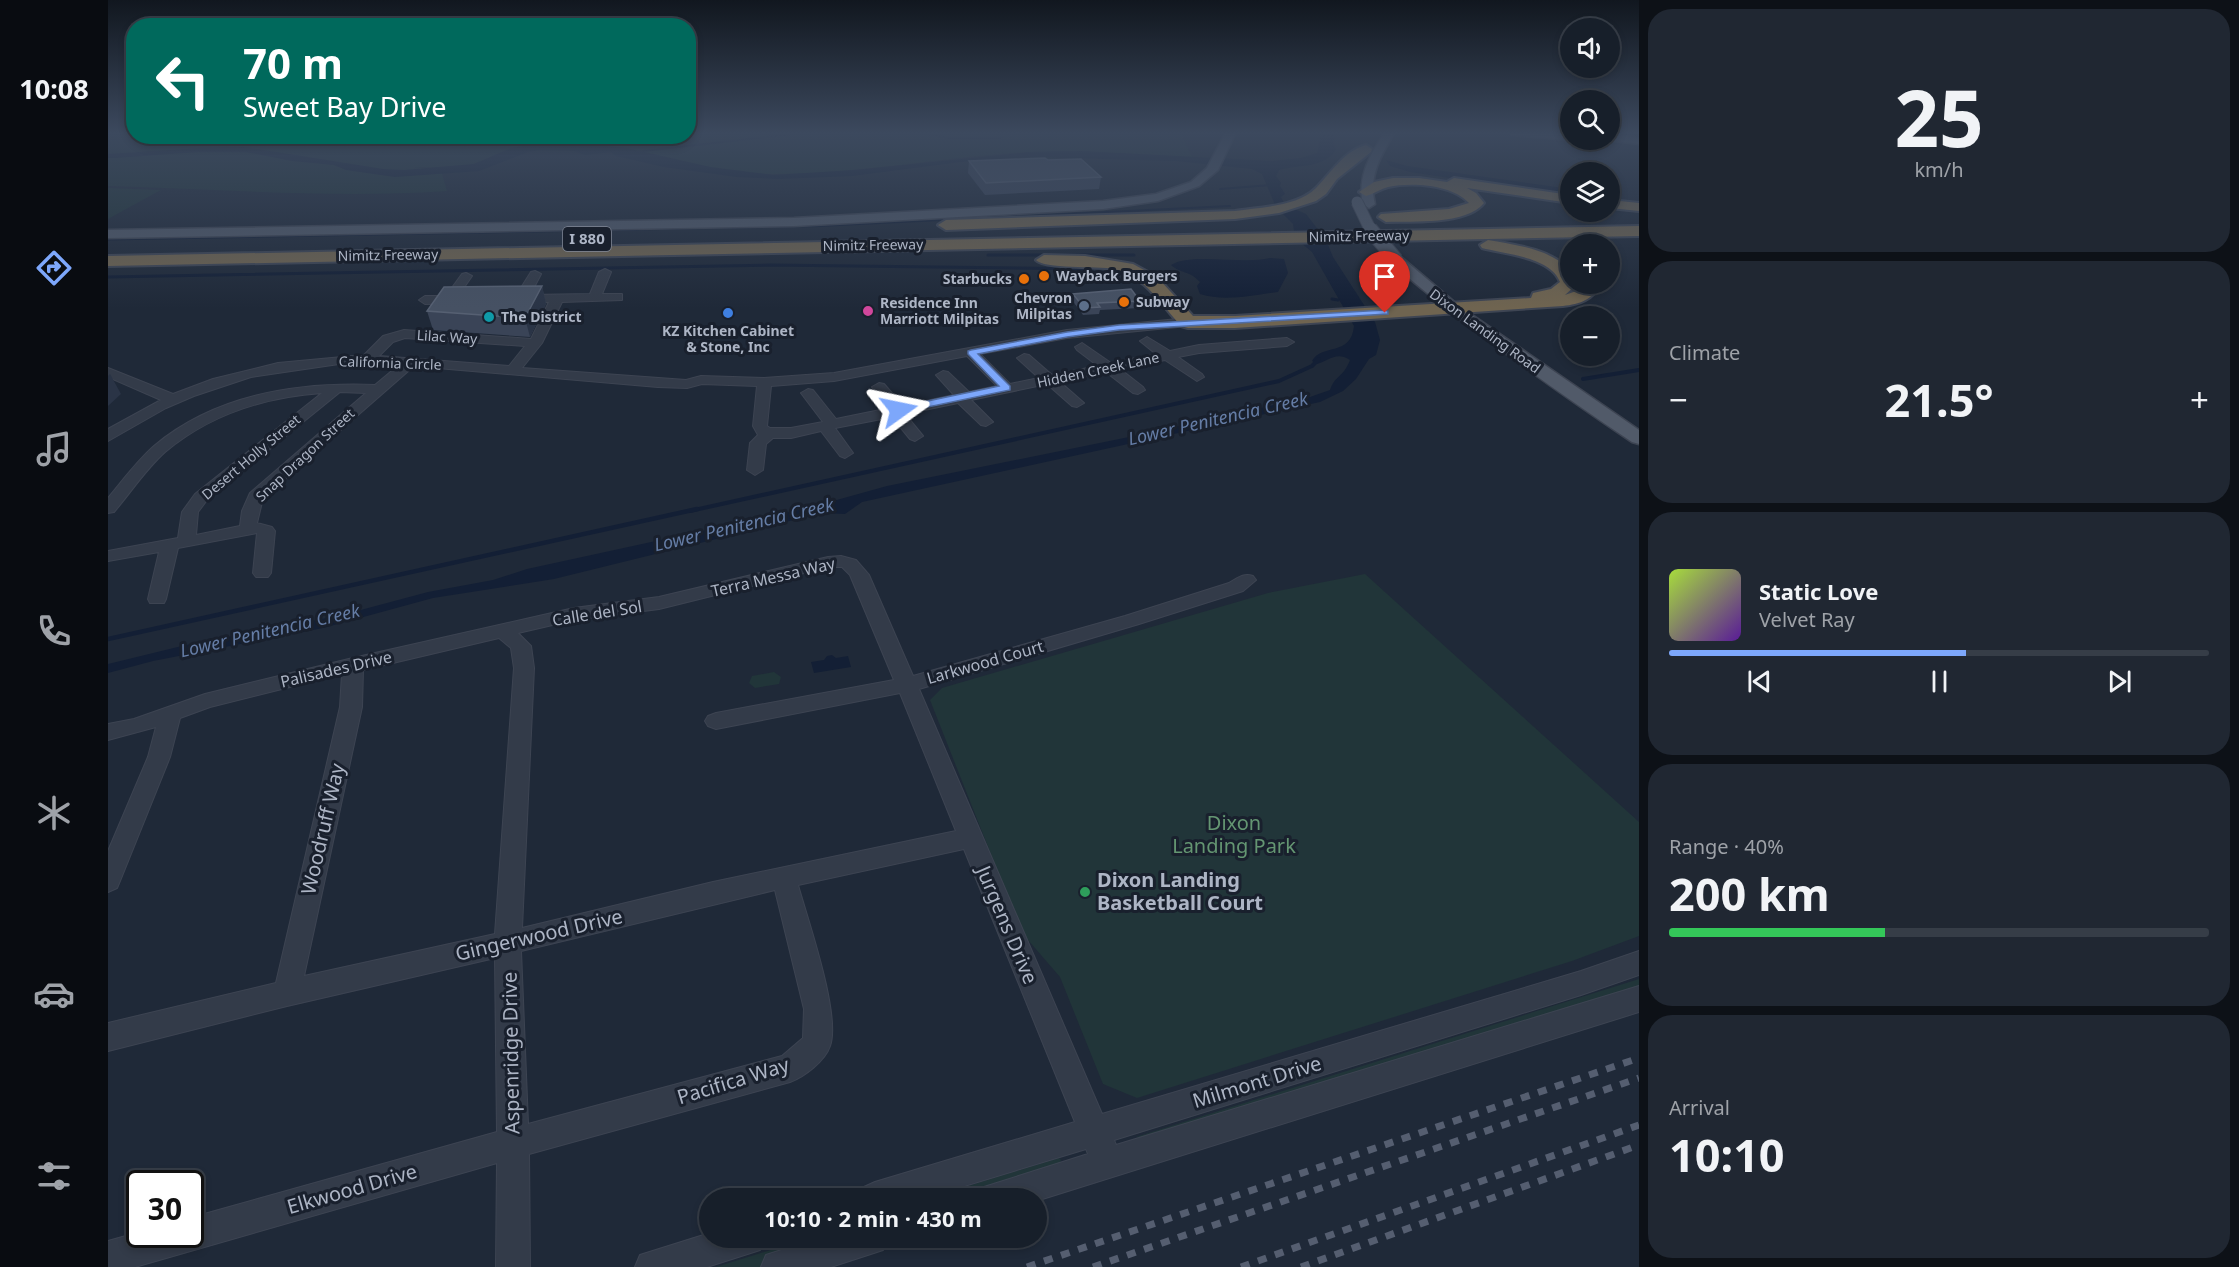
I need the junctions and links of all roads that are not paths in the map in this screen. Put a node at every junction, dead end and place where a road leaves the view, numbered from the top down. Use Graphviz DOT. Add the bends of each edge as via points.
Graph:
graph roads {
  1 [pos="1178,191"];
  2 [pos="1321,191"];
  3 [pos="1358,191"];
  4 [pos="1376,191"];
  5 [pos="1459,191"];
  6 [pos="1516,191"];
  7 [pos="1560,198"];
  8 [pos="1364,199"];
  9 [pos="1620,205"];
  10 [pos="1639,207"];
  11 [pos="1347,219"];
  12 [pos="1639,221"];
  13 [pos="1292,222"];
  14 [pos="437,226"];
  15 [pos="108,229"];
  16 [pos="1639,231"];
  17 [pos="108,234"];
  18 [pos="1272,234"];
  19 [pos="773,235"];
  20 [pos="1339,236"];
  21 [pos="1639,238"];
  22 [pos="1639,244"];
  23 [pos="1620,246"];
  24 [pos="108,248"];
  25 [pos="563,251"];
  26 [pos="1404,254"];
  27 [pos="891,256"];
  28 [pos="108,261"];
  29 [pos="605,272"];
  30 [pos="535,274"];
  31 [pos="466,276"];
  32 [pos="1584,294"];
  33 [pos="618,297"];
  34 [pos="557,298"];
  35 [pos="594,298"];
  36 [pos="425,300"];
  37 [pos="474,300"];
  38 [pos="444,303"];
  39 [pos="1459,305"];
  40 [pos="1194,322"];
  41 [pos="1147,341"];
  42 [pos="535,342"];
  43 [pos="1287,342"];
  44 [pos="1082,347"];
  45 [pos="971,352"];
  46 [pos="1167,356"];
  47 [pos="1024,358"];
  48 [pos="368,359"];
  49 [pos="410,362"];
  50 [pos="1109,368"];
  51 [pos="512,371"];
  52 [pos="108,372"];
  53 [pos="944,375"];
  54 [pos="1197,376"];
  55 [pos="1050,380"];
  56 [pos="764,382"];
  57 [pos="338,387"];
  58 [pos="879,387"];
  59 [pos="1006,388"];
  60 [pos="377,389"];
  61 [pos="1138,390"];
  62 [pos="808,393"];
  63 [pos="963,397"];
  64 [pos="172,399"];
  65 [pos="1077,403"];
  66 [pos="897,410"];
  67 [pos="1639,421"];
  68 [pos="986,422"];
  69 [pos="828,425"];
  70 [pos="769,433"];
  71 [pos="108,436"];
  72 [pos="915,436"];
  73 [pos="1639,438"];
  74 [pos="845,453"];
  75 [pos="755,470"];
  76 [pos="108,508"];
  77 [pos="248,529"];
  78 [pos="178,543"];
  79 [pos="108,556"];
  80 [pos="855,567"];
  81 [pos="262,573"];
  82 [pos="1247,580"];
  83 [pos="690,596"];
  84 [pos="157,599"];
  85 [pos="504,631"];
  86 [pos="353,664"];
  87 [pos="906,685"];
  88 [pos="170,715"];
  89 [pos="716,722"];
  90 [pos="108,732"];
  91 [pos="970,838"];
  92 [pos="784,878"];
  93 [pos="108,881"];
  94 [pos="508,943"];
  95 [pos="1639,963"];
  96 [pos="287,993"];
  97 [pos="1639,999"];
  98 [pos="108,1037"];
  99 [pos="1094,1131"];
  100 [pos="513,1143"];
  101 [pos="1108,1164"];
  102 [pos="908,1188"];
  103 [pos="1028,1188"];
  104 [pos="715,1248"];
  105 [pos="839,1248"];
  106 [pos="108,1258"];
  107 [pos="513,1267"];
  108 [pos="652,1267"];
  109 [pos="778,1267"];
  1 -- 14 [label="main road" via="1103,206"];
  2 -- 19 [label="highway" via="1279,209 1235,215 806,229"];
  3 -- 8 [label="main road"];
  4 -- 8 [label="highway"];
  5 -- 11 [label="highway" via="1477,203 1470,210"];
  6 -- 7 [label="highway"];
  8 -- 26 [label="main road, Dixon Landing Road"];
  9 -- 10 [label="highway"];
  12 -- 20 [label="highway, Nimitz Freeway"];
  13 -- 18 [label="highway"];
  14 -- 15 [label="main road"];
  14 -- 17 [label="main road"];
  16 -- 20 [label="highway, Nimitz Freeway"];
  18 -- 19 [label="highway, Nimitz Freeway / I 880" via="1066,231"];
  18 -- 20 [label="highway"];
  18 -- 25 [label="highway, Nimitz Freeway / I 880"];
  18 -- 27 [label="highway" via="1133,248"];
  18 -- 40 [label="highway" via="1180,251 1156,263 1158,273"];
  19 -- 24 [label="highway, Nimitz Freeway / I 880"];
  20 -- 26 [label="highway"];
  21 -- 26 [label="highway"];
  22 -- 23 [label="highway"];
  25 -- 27 [label="highway" via="757,259"];
  25 -- 28 [label="highway, Nimitz Freeway / I 880"];
  26 -- 39 [label="main road, Dixon Landing Road"];
  26 -- 39 [label="highway" via="1476,244 1508,249 1551,263 1569,279 1568,287 1544,296"];
  27 -- 40 [label="highway" via="1096,262 1131,270 1152,282"];
  29 -- 35 [label="street"];
  30 -- 34 [label="street" via="516,299"];
  31 -- 38 [label="street"];
  32 -- 39 [label="highway" via="1563,301"];
  33 -- 35 [label="street"];
  34 -- 35 [label="street"];
  34 -- 42 [label="street"];
  36 -- 38 [label="street"];
  37 -- 38 [label="street"];
  39 -- 40 [label="highway, California Circle"];
  39 -- 67 [label="main road, Dixon Landing Road"];
  39 -- 73 [label="main road, Dixon Landing Road" via="1580,399"];
  40 -- 45 [label="street, California Circle" via="1088,332"];
  41 -- 46 [label="street"];
  42 -- 48 [label="street, Lilac Way" via="423,331 391,337"];
  42 -- 51 [label="street"];
  43 -- 46 [label="street, Hidden Creek Lane" via="1199,349"];
  44 -- 50 [label="street"];
  45 -- 56 [label="street, California Circle" via="866,372"];
  45 -- 59 [label="street"];
  46 -- 50 [label="street, Hidden Creek Lane"];
  46 -- 54 [label="street"];
  47 -- 55 [label="street"];
  48 -- 49 [label="street, California Circle"];
  48 -- 64 [label="street, California Circle" via="284,366"];
  49 -- 51 [label="street, California Circle"];
  49 -- 60 [label="street, Snap Dragon Street"];
  50 -- 55 [label="street, Hidden Creek Lane"];
  50 -- 61 [label="street"];
  51 -- 56 [label="street, California Circle" via="698,388 749,387"];
  52 -- 64 [label="street"];
  53 -- 63 [label="street"];
  55 -- 59 [label="street, Hidden Creek Lane"];
  55 -- 65 [label="street"];
  56 -- 70 [label="street" via="760,426"];
  57 -- 60 [label="street"];
  57 -- 76 [label="street" via="270,395 193,424 159,450"];
  57 -- 78 [label="street, Desert Holly Street" via="201,497 190,512"];
  58 -- 66 [label="street"];
  59 -- 63 [label="street, Hidden Creek Lane"];
  60 -- 77 [label="street, Snap Dragon Street" via="256,496"];
  62 -- 69 [label="street"];
  63 -- 66 [label="street, Hidden Creek Lane"];
  63 -- 68 [label="street"];
  64 -- 71 [label="street, California Circle"];
  66 -- 69 [label="street, Hidden Creek Lane"];
  66 -- 72 [label="street"];
  69 -- 70 [label="street, Hidden Creek Lane"];
  69 -- 74 [label="street"];
  70 -- 75 [label="street" via="758,443"];
  77 -- 78 [label="street"];
  77 -- 81 [label="street" via="266,531"];
  78 -- 79 [label="street"];
  78 -- 84 [label="street, Desert Holly Street"];
  80 -- 83 [label="street, Terra Messa Way" via="844,561 828,562"];
  80 -- 87 [label="street, Jurgens Drive"];
  82 -- 87 [label="street, Larkwood Court" via="1171,608"];
  83 -- 85 [label="street, Calle del Sol" via="574,614"];
  85 -- 86 [label="street, Palisades Drive"];
  85 -- 94 [label="street, Aspenridge Drive" via="521,646 524,668"];
  86 -- 88 [label="street, Palisades Drive" via="205,701"];
  86 -- 96 [label="street, Woodruff Way" via="351,707"];
  87 -- 89 [label="street, Larkwood Court"];
  87 -- 91 [label="street, Jurgens Drive"];
  88 -- 90 [label="street"];
  88 -- 93 [label="street" via="159,757"];
  91 -- 92 [label="street, Gingerwood Drive"];
  91 -- 99 [label="street, Jurgens Drive"];
  92 -- 94 [label="street, Gingerwood Drive"];
  92 -- 100 [label="street, Pacifica Way" via="818,1009 817,1044 790,1068"];
  94 -- 96 [label="street, Gingerwood Drive"];
  94 -- 100 [label="street, Aspenridge Drive"];
  95 -- 99 [label="street, Milmont Drive"];
  96 -- 98 [label="street, Gingerwood Drive"];
  97 -- 101 [label="street, Milmont Drive"];
  99 -- 101 [label="street, Jurgens Drive"];
  99 -- 102 [label="street, Milmont Drive"];
  100 -- 106 [label="street, Elkwood Drive"];
  100 -- 107 [label="street, Aspenridge Drive"];
  101 -- 103 [label="street, Milmont Drive"];
  104 -- 108 [label="street"];
  105 -- 109 [label="street"];
}
